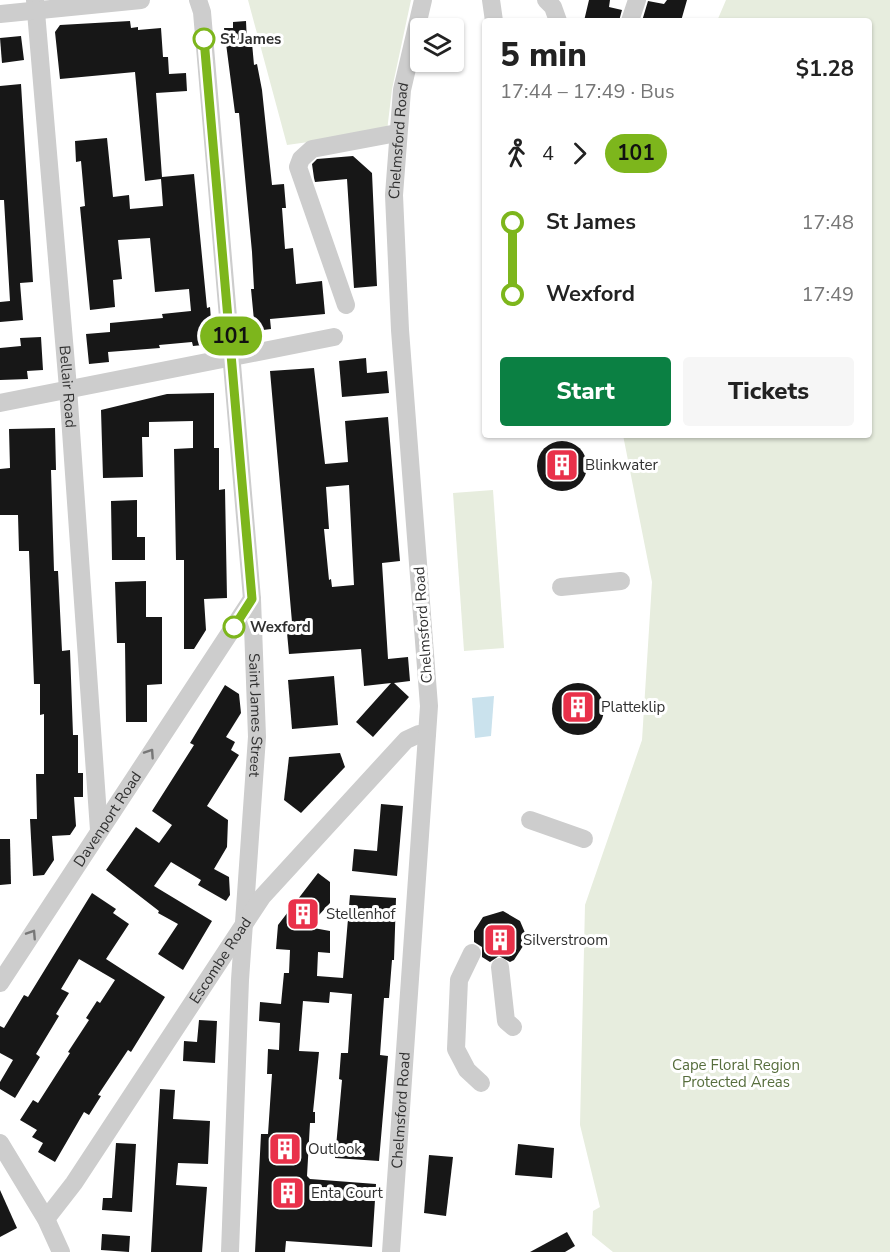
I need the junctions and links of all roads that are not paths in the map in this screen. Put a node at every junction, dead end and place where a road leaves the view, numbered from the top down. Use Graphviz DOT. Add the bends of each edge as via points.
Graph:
graph roads {
  1 [pos="141,0"];
  2 [pos="198,0"];
  3 [pos="423,0"];
  4 [pos="491,0"];
  5 [pos="546,0"];
  6 [pos="637,0"];
  7 [pos="35,5"];
  8 [pos="0,14"];
  9 [pos="494,18"];
  10 [pos="557,18"];
  11 [pos="631,18"];
  12 [pos="397,133"];
  13 [pos="346,305"];
  14 [pos="334,337"];
  15 [pos="233,358"];
  16 [pos="68,388"];
  17 [pos="0,403"];
  18 [pos="621,581"];
  19 [pos="561,587"];
  20 [pos="252,599"];
  21 [pos="254,647"];
  22 [pos="216,654"];
  23 [pos="427,734"];
  24 [pos="97,763"];
  25 [pos="127,786"];
  26 [pos="530,820"];
  27 [pos="99,830"];
  28 [pos="584,840"];
  29 [pos="244,926"];
  30 [pos="472,953"];
  31 [pos="500,967"];
  32 [pos="0,983"];
  33 [pos="513,1027"];
  34 [pos="481,1083"];
  35 [pos="0,1143"];
  36 [pos="46,1219"];
  37 [pos="61,1252"];
  38 [pos="230,1252"];
  39 [pos="392,1252"];
  1 -- 7 [label="street"];
  2 -- 15 [label="street, Saint James Street"];
  3 -- 12 [label="street, Chelmsford Road" via="402,90"];
  4 -- 9 [label="street"];
  5 -- 10 [label="street"];
  6 -- 11 [label="street"];
  7 -- 8 [label="street"];
  7 -- 16 [label="street, Bellair Road"];
  12 -- 13 [label="street" via="312,149 298,167"];
  12 -- 23 [label="street, Chelmsford Road" via="395,249 422,589"];
  14 -- 15 [label="street"];
  15 -- 16 [label="street"];
  15 -- 20 [label="street, Saint James Street"];
  16 -- 17 [label="street"];
  16 -- 24 [label="street, Bellair Road"];
  18 -- 19 [label="street"];
  20 -- 21 [label="street, Saint James Street"];
  20 -- 22 [label="street, Davenport Road"];
  21 -- 22 [label="street" via="235,645"];
  21 -- 29 [label="street, Saint James Street" via="257,737"];
  25 -- 22 [label="street, Davenport Road, one-way"];
  23 -- 29 [label="street, Escombe Road" via="406,740 261,897"];
  23 -- 39 [label="street, Chelmsford Road"];
  24 -- 25 [label="street" via="108,781"];
  24 -- 27 [label="street, Bellair Road"];
  25 -- 27 [label="street, Davenport Road"];
  26 -- 28 [label="street"];
  32 -- 27 [label="street, Davenport Road, one-way"];
  29 -- 36 [label="street, Escombe Road" via="74,1183"];
  29 -- 38 [label="street, Saint James Street" via="234,1084 236,1144"];
  30 -- 34 [label="street" via="459,980 456,1049 467,1070"];
  31 -- 33 [label="street" via="506,1021"];
  35 -- 36 [label="street"];
  36 -- 37 [label="street"];
}
